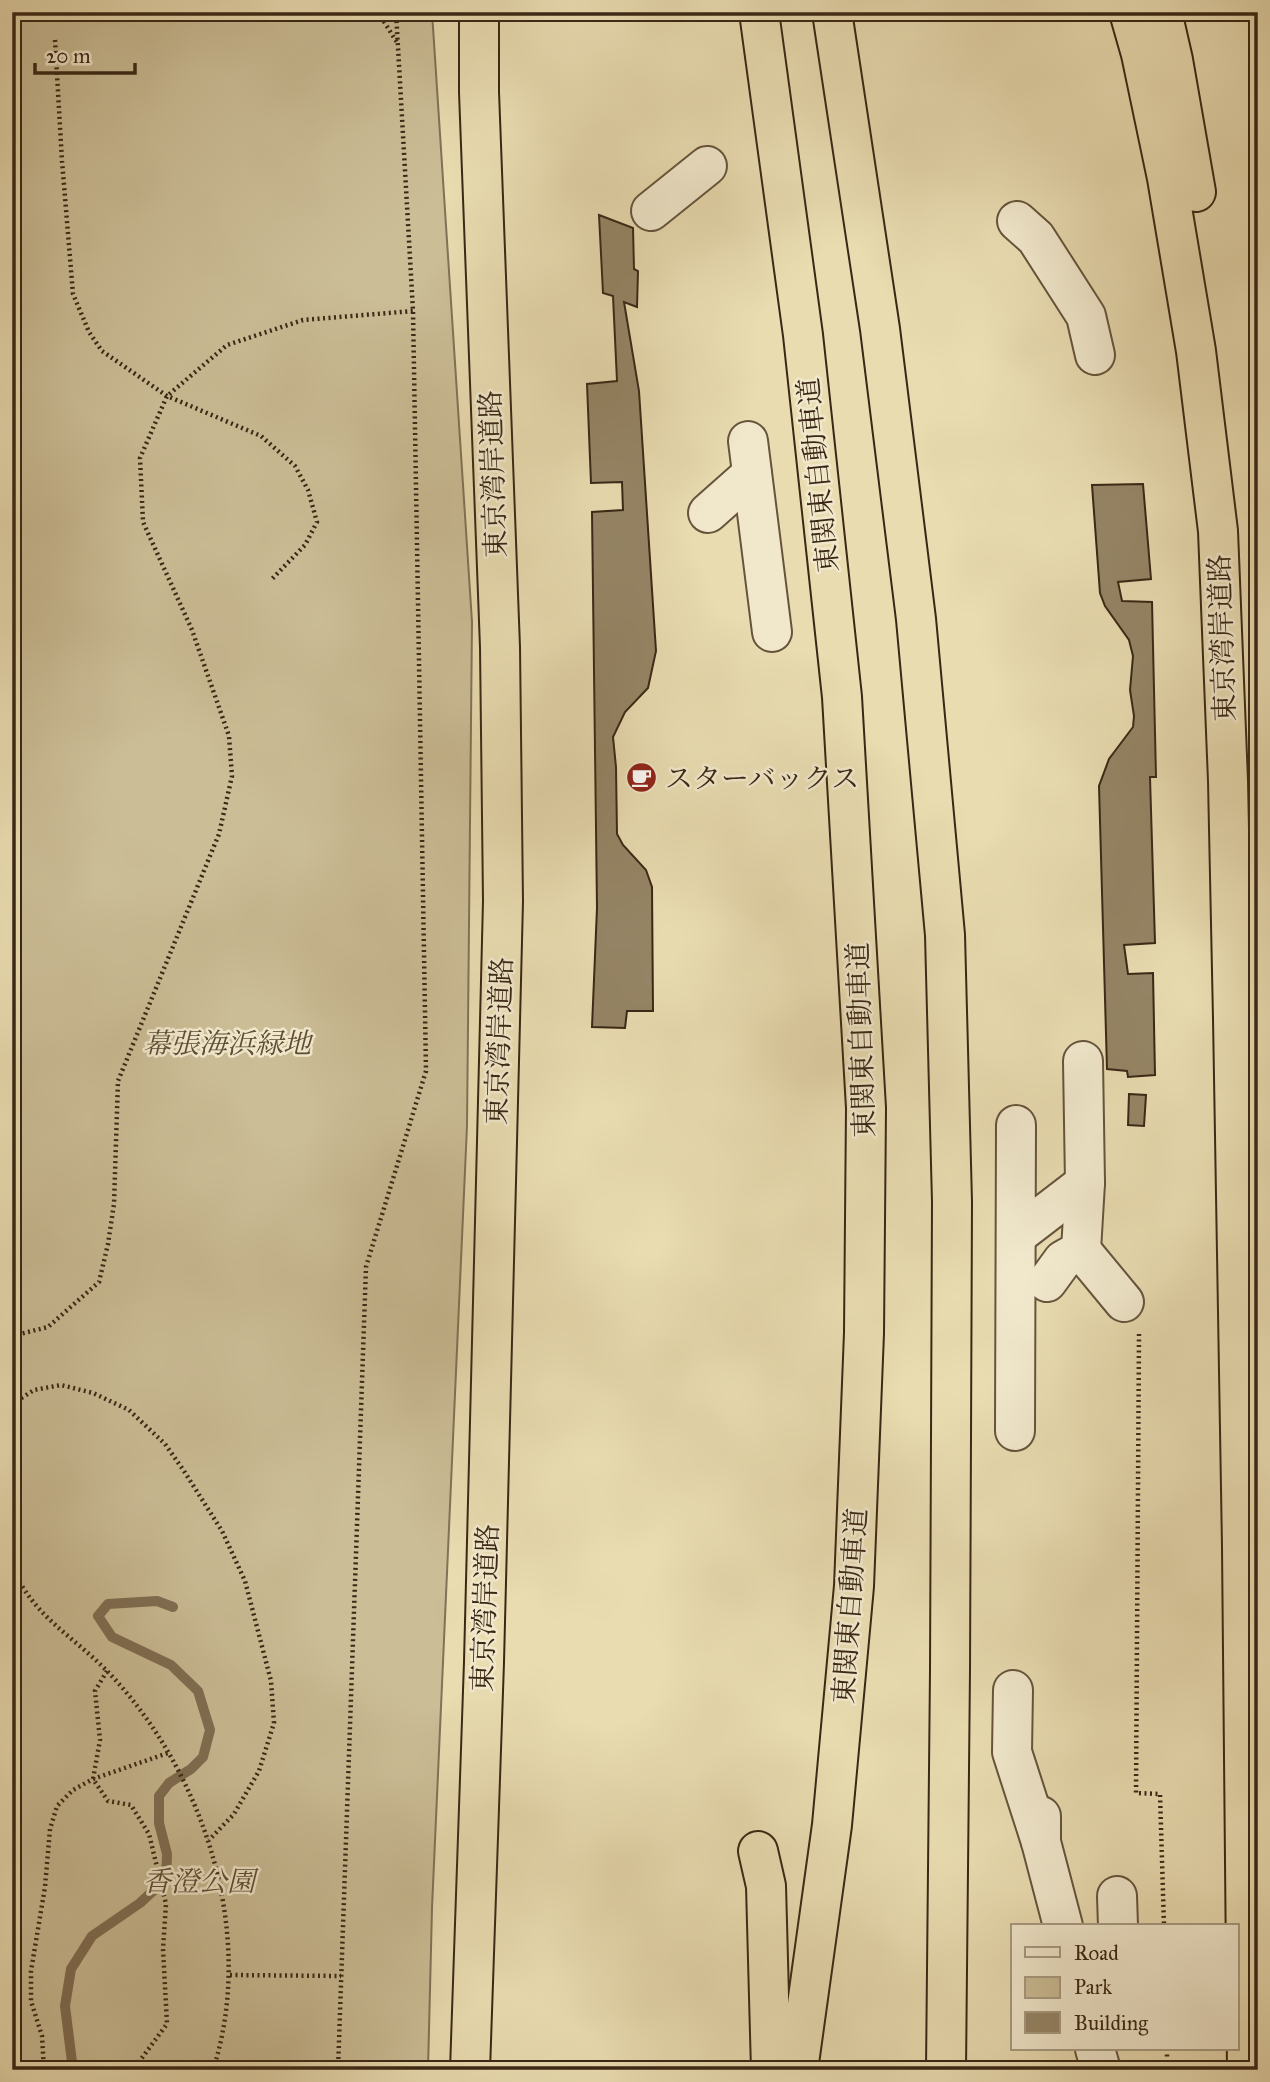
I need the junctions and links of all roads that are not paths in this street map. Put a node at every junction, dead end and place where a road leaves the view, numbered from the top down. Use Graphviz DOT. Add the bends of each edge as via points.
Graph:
graph roads {
  1 [pos="479,12"];
  2 [pos="759,12"];
  3 [pos="832,12"];
  4 [pos="1129,12"];
  5 [pos="1162,12"];
  6 [pos="707,166"];
  7 [pos="651,211"];
  8 [pos="1017,221"];
  9 [pos="1094,355"];
  10 [pos="708,513"];
  11 [pos="1218,530"];
  12 [pos="772,632"];
  13 [pos="1083,1061"];
  14 [pos="1016,1125"];
  15 [pos="1085,1183"];
  16 [pos="1016,1236"];
  17 [pos="1081,1250"];
  18 [pos="1047,1282"];
  19 [pos="1132,1312"];
  20 [pos="1015,1431"];
  21 [pos="1013,1690"];
  22 [pos="758,1851"];
  23 [pos="1063,1924"];
  24 [pos="1095,2050"];
  25 [pos="1118,2050"];
  26 [pos="470,2070"];
  27 [pos="771,2070"];
  28 [pos="797,2070"];
  29 [pos="946,2070"];
  30 [pos="1101,2070"];
  31 [pos="1117,2070"];
  32 [pos="1247,2070"];
  1 -- 26 [label="highway, 東京湾岸道路" via="500,647 503,901"];
  2 -- 28 [label="highway, 東関東自動車道" via="803,335 842,696 866,1108 864,1333 854,1586 832,1825"];
  3 -- 29 [label="highway" via="880,329 916,619 945,935 952,1202"];
  4 -- 11 [label="highway, 東京湾岸道路" via="1167,178 1196,351"];
  5 -- 11 [label="highway" via="1200,216 1224,432"];
  6 -- 7 [label="lane"];
  8 -- 9 [label="lane" via="1036,238 1086,316"];
  10 -- 12 [label="lane" via="750,458"];
  11 -- 32 [label="highway, 東京湾岸道路" via="1234,1059"];
  13 -- 15 [label="lane"];
  14 -- 16 [label="lane"];
  15 -- 16 [label="lane"];
  15 -- 17 [label="lane"];
  16 -- 20 [label="lane"];
  17 -- 18 [label="lane" via="1063,1260"];
  17 -- 19 [label="lane"];
  21 -- 23 [label="lane" via="1012,1752 1041,1828"];
  22 -- 27 [label="highway" via="766,1886"];
  24 -- 30 [label="lane"];
  25 -- 31 [label="lane"];
}
